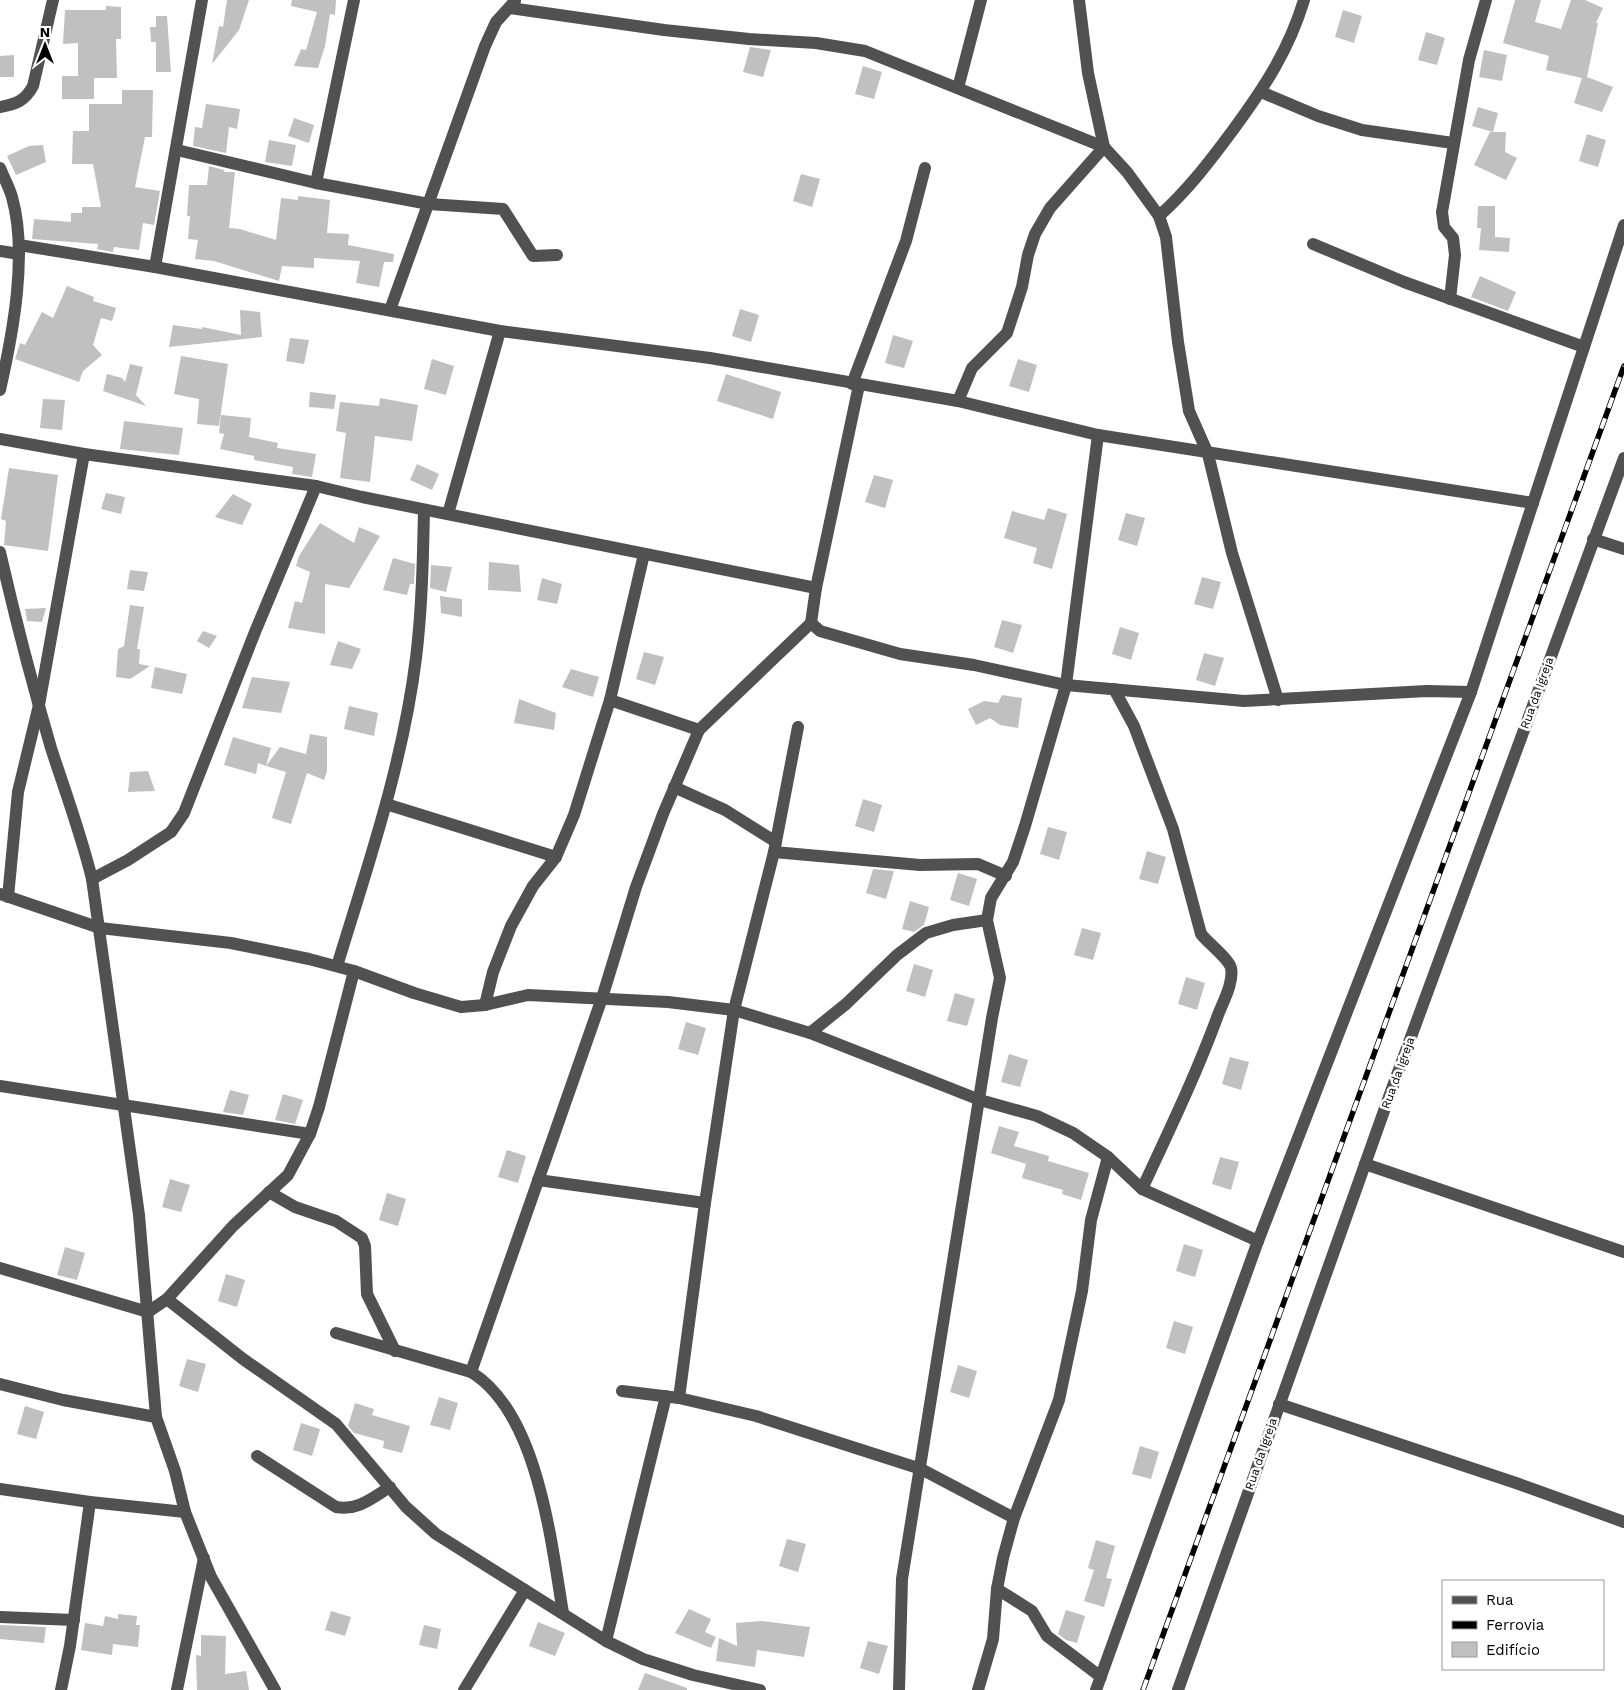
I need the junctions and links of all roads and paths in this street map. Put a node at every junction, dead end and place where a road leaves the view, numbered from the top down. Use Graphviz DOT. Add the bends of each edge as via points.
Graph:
graph roads {
  1 [pos="53,0"];
  2 [pos="202,0"];
  3 [pos="354,0"];
  4 [pos="981,0"];
  5 [pos="1079,0"];
  6 [pos="1304,0"];
  7 [pos="1486,0"];
  8 [pos="513,4"];
  9 [pos="958,88"];
  10 [pos="1262,92"];
  11 [pos="0,107"];
  12 [pos="1453,143"];
  13 [pos="1104,147"];
  14 [pos="177,150"];
  15 [pos="0,168"];
  16 [pos="925,168"];
  17 [pos="316,183"];
  18 [pos="429,204"];
  19 [pos="1159,216"];
  20 [pos="1624,225"];
  21 [pos="1313,244"];
  22 [pos="19,249"];
  23 [pos="0,251"];
  24 [pos="557,255"];
  25 [pos="155,267"];
  26 [pos="1450,299"];
  27 [pos="390,310"];
  28 [pos="500,331"];
  29 [pos="1584,347"];
  30 [pos="856,385"];
  31 [pos="0,390"];
  32 [pos="958,401"];
  33 [pos="1098,435"];
  34 [pos="0,439"];
  35 [pos="84,454"];
  36 [pos="1208,454"];
  37 [pos="1624,458"];
  38 [pos="316,486"];
  39 [pos="1533,503"];
  40 [pos="424,510"];
  41 [pos="448,514"];
  42 [pos="1593,539"];
  43 [pos="1624,549"];
  44 [pos="0,552"];
  45 [pos="644,554"];
  46 [pos="816,588"];
  47 [pos="811,623"];
  48 [pos="1066,685"];
  49 [pos="1114,689"];
  50 [pos="1471,692"];
  51 [pos="610,700"];
  52 [pos="1278,700"];
  53 [pos="39,705"];
  54 [pos="798,727"];
  55 [pos="699,730"];
  56 [pos="674,788"];
  57 [pos="386,804"];
  58 [pos="775,847"];
  59 [pos="556,857"];
  60 [pos="1006,876"];
  61 [pos="92,879"];
  62 [pos="4,896"];
  63 [pos="987,920"];
  64 [pos="100,928"];
  65 [pos="337,966"];
  66 [pos="354,971"];
  67 [pos="602,998"];
  68 [pos="485,1006"];
  69 [pos="734,1010"];
  70 [pos="810,1033"];
  71 [pos="0,1086"];
  72 [pos="980,1100"];
  73 [pos="124,1106"];
  74 [pos="310,1134"];
  75 [pos="1108,1158"];
  76 [pos="1365,1164"];
  77 [pos="538,1180"];
  78 [pos="1142,1189"];
  79 [pos="269,1192"];
  80 [pos="705,1203"];
  81 [pos="1258,1241"];
  82 [pos="1624,1252"];
  83 [pos="0,1268"];
  84 [pos="167,1299"];
  85 [pos="148,1312"];
  86 [pos="336,1333"];
  87 [pos="395,1351"];
  88 [pos="471,1372"];
  89 [pos="0,1384"];
  90 [pos="622,1391"];
  91 [pos="666,1396"];
  92 [pos="680,1398"];
  93 [pos="1279,1404"];
  94 [pos="156,1417"];
  95 [pos="256,1456"];
  96 [pos="921,1469"];
  97 [pos="390,1487"];
  98 [pos="0,1489"];
  99 [pos="90,1502"];
  100 [pos="185,1512"];
  101 [pos="1014,1518"];
  102 [pos="1624,1522"];
  103 [pos="204,1555"];
  104 [pos="525,1590"];
  105 [pos="997,1590"];
  106 [pos="563,1613"];
  107 [pos="0,1617"];
  108 [pos="74,1620"];
  109 [pos="606,1641"];
  110 [pos="1101,1677"];
  111 [pos="61,1690"];
  112 [pos="177,1690"];
  113 [pos="274,1690"];
  114 [pos="464,1690"];
  115 [pos="760,1690"];
  116 [pos="900,1690"];
  117 [pos="978,1690"];
  118 [pos="1096,1690"];
  119 [pos="1178,1690"];
  1 -- 11 [label="street" via="28,96 17,104"];
  2 -- 14 [label="street"];
  3 -- 17 [label="street"];
  4 -- 9 [label="street"];
  5 -- 13 [label="street" via="1088,73"];
  6 -- 10 [label="street" via="1295,30"];
  7 -- 12 [label="street" via="1469,60"];
  8 -- 9 [label="street" via="664,30 816,43 865,51"];
  8 -- 18 [label="street" via="496,22 485,46"];
  9 -- 13 [label="street"];
  10 -- 12 [label="street" via="1318,116 1362,130"];
  10 -- 19 [label="street" via="1188,189"];
  12 -- 26 [label="street" via="1442,212 1444,227 1453,238 1455,256"];
  13 -- 19 [label="street"];
  13 -- 32 [label="street" via="1047,215 1036,234 1007,333 972,368"];
  14 -- 17 [label="street"];
  14 -- 25 [label="street"];
  15 -- 22 [label="street" via="12,197"];
  16 -- 30 [label="street" via="906,241"];
  17 -- 18 [label="street"];
  18 -- 24 [label="street" via="503,209 533,256"];
  18 -- 27 [label="street"];
  19 -- 36 [label="street" via="1166,237 1189,411"];
  20 -- 29 [label="street"];
  21 -- 26 [label="street"];
  22 -- 23 [label="street"];
  22 -- 25 [label="street"];
  22 -- 31 [label="street" via="17,284"];
  25 -- 27 [label="street"];
  26 -- 29 [label="street"];
  27 -- 28 [label="street"];
  28 -- 30 [label="street" via="710,358"];
  28 -- 41 [label="street"];
  29 -- 39 [label="street"];
  30 -- 32 [label="street"];
  30 -- 46 [label="street"];
  32 -- 33 [label="street"];
  33 -- 36 [label="street"];
  33 -- 48 [label="street"];
  34 -- 35 [label="street"];
  35 -- 38 [label="street"];
  35 -- 53 [label="street"];
  36 -- 39 [label="street" via="1307,466"];
  36 -- 52 [label="street" via="1232,553"];
  37 -- 42 [label="street, Rua da Igreja"];
  38 -- 40 [label="street"];
  38 -- 61 [label="street" via="184,813 171,832"];
  39 -- 50 [label="street"];
  40 -- 41 [label="street"];
  40 -- 57 [label="street" via="416,658"];
  41 -- 45 [label="street"];
  42 -- 43 [label="street"];
  42 -- 76 [label="street, Rua da Igreja"];
  44 -- 53 [label="street"];
  45 -- 46 [label="street"];
  45 -- 51 [label="street"];
  46 -- 47 [label="street"];
  47 -- 48 [label="street" via="832,636 900,654 974,664"];
  47 -- 55 [label="street"];
  48 -- 49 [label="street"];
  48 -- 60 [label="street" via="1025,826"];
  49 -- 52 [label="street" via="1244,701"];
  49 -- 78 [label="street" via="1134,726 1174,829 1201,934 1211,948 1226,958 1231,968 1229,984 1199,1068"];
  50 -- 52 [label="street" via="1427,691"];
  50 -- 81 [label="street"];
  51 -- 55 [label="street"];
  51 -- 59 [label="street" via="574,815"];
  53 -- 61 [label="street"];
  53 -- 62 [label="street" via="18,792"];
  54 -- 58 [label="street"];
  55 -- 56 [label="street"];
  56 -- 58 [label="street" via="725,810"];
  56 -- 67 [label="street" via="636,887"];
  57 -- 59 [label="street"];
  57 -- 65 [label="street"];
  58 -- 60 [label="street" via="920,865 978,864"];
  58 -- 69 [label="street"];
  59 -- 68 [label="street" via="533,886 511,926 493,972"];
  60 -- 63 [label="street" via="991,898"];
  61 -- 64 [label="street"];
  62 -- 64 [label="street"];
  63 -- 70 [label="street" via="926,933"];
  63 -- 72 [label="street" via="1000,978"];
  64 -- 65 [label="street" via="231,943"];
  64 -- 73 [label="street"];
  65 -- 66 [label="street"];
  66 -- 68 [label="street" via="461,1007"];
  66 -- 74 [label="street"];
  67 -- 68 [label="street" via="528,995"];
  67 -- 69 [label="street"];
  67 -- 77 [label="street"];
  69 -- 70 [label="street"];
  69 -- 80 [label="street"];
  70 -- 72 [label="street"];
  71 -- 73 [label="street"];
  72 -- 75 [label="street" via="1037,1116 1073,1133"];
  72 -- 96 [label="street"];
  73 -- 74 [label="street"];
  73 -- 85 [label="street"];
  74 -- 79 [label="street" via="288,1175"];
  75 -- 78 [label="street"];
  75 -- 101 [label="street" via="1091,1220 1082,1291 1059,1400"];
  76 -- 82 [label="street"];
  76 -- 93 [label="street, Rua da Igreja"];
  77 -- 80 [label="street"];
  77 -- 88 [label="street"];
  78 -- 81 [label="street"];
  79 -- 84 [label="street" via="233,1226"];
  79 -- 87 [label="street" via="295,1207 336,1222 362,1238 367,1294"];
  80 -- 92 [label="street"];
  81 -- 110 [label="street"];
  83 -- 85 [label="street"];
  84 -- 85 [label="street"];
  84 -- 97 [label="street" via="243,1359 336,1424"];
  85 -- 94 [label="street"];
  86 -- 87 [label="street"];
  87 -- 88 [label="street"];
  88 -- 106 [label="street" via="505,1407 531,1455 551,1540"];
  89 -- 94 [label="street" via="63,1400"];
  90 -- 91 [label="street"];
  91 -- 92 [label="street"];
  91 -- 109 [label="street"];
  92 -- 96 [label="street" via="756,1416"];
  93 -- 102 [label="street"];
  93 -- 119 [label="street, Rua da Igreja"];
  94 -- 100 [label="street"];
  95 -- 97 [label="street" via="336,1507 358,1507"];
  96 -- 101 [label="street"];
  96 -- 116 [label="street" via="902,1579"];
  97 -- 104 [label="street" via="406,1507 436,1534"];
  98 -- 99 [label="street"];
  99 -- 100 [label="street"];
  99 -- 108 [label="street"];
  100 -- 103 [label="street"];
  101 -- 105 [label="street"];
  103 -- 112 [label="street"];
  103 -- 113 [label="street" via="211,1577"];
  104 -- 106 [label="street"];
  104 -- 114 [label="street"];
  105 -- 110 [label="street" via="1032,1611 1047,1636"];
  105 -- 117 [label="street" via="993,1639"];
  106 -- 109 [label="street"];
  107 -- 108 [label="street"];
  108 -- 111 [label="street"];
  109 -- 115 [label="street" via="693,1675"];
  110 -- 118 [label="street"];
}
